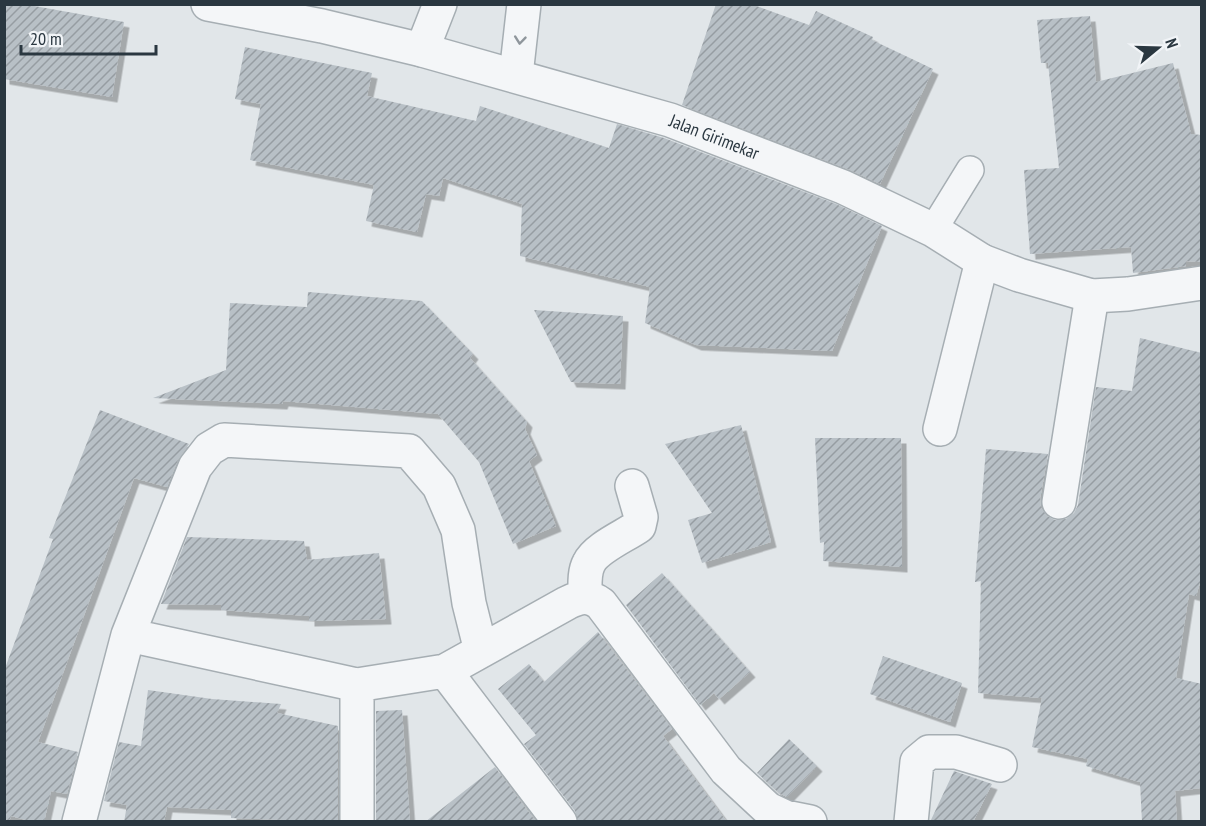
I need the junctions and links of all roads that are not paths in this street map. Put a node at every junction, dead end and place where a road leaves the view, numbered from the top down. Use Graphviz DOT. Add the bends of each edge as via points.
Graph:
graph roads {
  1 [pos="208,4"];
  2 [pos="440,4"];
  3 [pos="524,4"];
  4 [pos="422,50"];
  5 [pos="516,75"];
  6 [pos="970,170"];
  7 [pos="933,230"];
  8 [pos="982,261"];
  9 [pos="1202,283"];
  10 [pos="1092,296"];
  11 [pos="940,429"];
  12 [pos="632,486"];
  13 [pos="1059,502"];
  14 [pos="585,596"];
  15 [pos="128,634"];
  16 [pos="481,651"];
  17 [pos="445,671"];
  18 [pos="357,685"];
  19 [pos="1000,765"];
  20 [pos="764,815"];
  21 [pos="79,822"];
  22 [pos="357,822"];
  23 [pos="560,822"];
  24 [pos="810,822"];
  25 [pos="911,822"];
  1 -- 4 [label="street, Jalan Girimekar"];
  2 -- 4 [label="street"];
  3 -- 5 [label="street, one-way"];
  4 -- 5 [label="street, Jalan Girimekar"];
  5 -- 7 [label="street, Jalan Girimekar" via="670,120 843,187"];
  6 -- 7 [label="lane"];
  7 -- 8 [label="street, Jalan Girimekar"];
  8 -- 10 [label="street, Jalan Girimekar"];
  8 -- 11 [label="street"];
  9 -- 10 [label="street, Jalan Girimekar"];
  10 -- 13 [label="street"];
  12 -- 14 [label="street" via="641,517 639,526 596,554 589,563"];
  14 -- 16 [label="street"];
  14 -- 20 [label="street" via="601,604"];
  15 -- 16 [label="street" via="195,467 209,449 224,440 409,451 439,486 458,530"];
  15 -- 18 [label="street"];
  15 -- 21 [label="street"];
  16 -- 17 [label="street"];
  17 -- 18 [label="street"];
  17 -- 23 [label="street"];
  18 -- 22 [label="street"];
  19 -- 25 [label="street" via="956,752 929,753 917,762"];
  20 -- 24 [label="street"];
}
